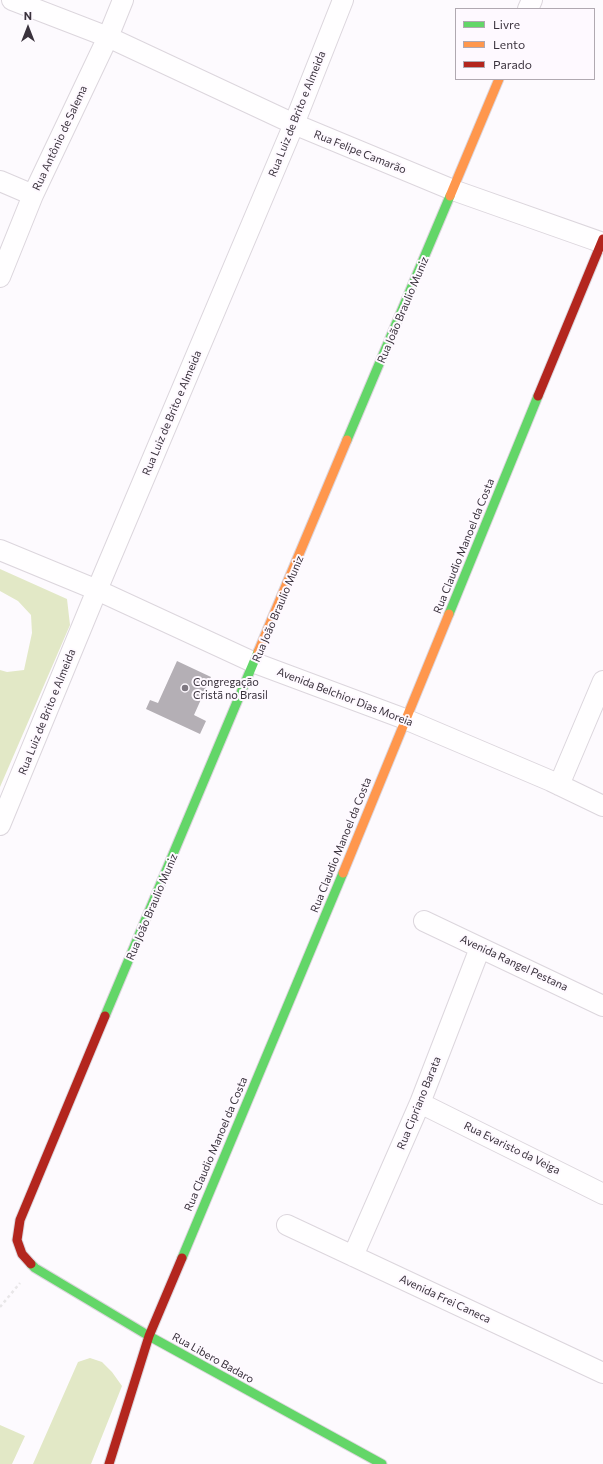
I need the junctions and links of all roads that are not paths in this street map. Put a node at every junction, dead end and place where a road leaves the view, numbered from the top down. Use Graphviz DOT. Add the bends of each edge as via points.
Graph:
graph roads {
  1 [pos="12,0"];
  2 [pos="123,0"];
  3 [pos="343,0"];
  4 [pos="108,37"];
  5 [pos="499,80"];
  6 [pos="294,124"];
  7 [pos="0,181"];
  8 [pos="453,190"];
  9 [pos="33,195"];
  10 [pos="602,241"];
  11 [pos="0,277"];
  12 [pos="0,550"];
  13 [pos="97,590"];
  14 [pos="255,663"];
  15 [pos="603,681"];
  16 [pos="405,719"];
  17 [pos="559,785"];
  18 [pos="603,806"];
  19 [pos="0,825"];
  20 [pos="424,921"];
  21 [pos="480,948"];
  22 [pos="603,1006"];
  23 [pos="420,1103"];
  24 [pos="603,1194"];
  25 [pos="287,1225"];
  26 [pos="353,1256"];
  27 [pos="35,1268"];
  28 [pos="149,1336"];
  29 [pos="603,1373"];
  30 [pos="109,1464"];
  31 [pos="382,1464"];
  1 -- 4 [label="street, Rua Felipe Camarão"];
  2 -- 4 [label="street, Rua Antônio de Salema"];
  3 -- 6 [label="street, Rua Luiz de Brito e Almeida"];
  4 -- 6 [label="street, Rua Felipe Camarão"];
  4 -- 9 [label="street, Rua Antônio de Salema"];
  5 -- 8 [label="street, Rua João Braulio Muniz"];
  6 -- 8 [label="street, Rua Felipe Camarão"];
  6 -- 13 [label="street, Rua Luiz de Brito e Almeida"];
  7 -- 9 [label="street"];
  8 -- 10 [label="street, Rua Felipe Camarão"];
  8 -- 14 [label="street, Rua João Braulio Muniz"];
  9 -- 11 [label="street, Rua Antônio de Salema"];
  10 -- 16 [label="street, Rua Claudio Manoel da Costa"];
  12 -- 13 [label="street, Avenida Belchior Dias Moreia"];
  13 -- 14 [label="street, Avenida Belchior Dias Moreia"];
  13 -- 19 [label="street, Rua Luiz de Brito e Almeida"];
  14 -- 16 [label="street, Avenida Belchior Dias Moreia"];
  14 -- 27 [label="street, Rua João Braulio Muniz" via="20,1220 17,1240 22,1254"];
  15 -- 17 [label="street"];
  16 -- 17 [label="street, Avenida Belchior Dias Moreia"];
  16 -- 28 [label="street, Rua Claudio Manoel da Costa"];
  17 -- 18 [label="street, Avenida Belchior Dias Moreia"];
  20 -- 21 [label="street, Avenida Rangel Pestana"];
  21 -- 22 [label="street, Avenida Rangel Pestana"];
  21 -- 23 [label="street, Rua Cipriano Barata"];
  23 -- 24 [label="street, Rua Evaristo da Veiga"];
  23 -- 26 [label="street, Rua Cipriano Barata"];
  25 -- 26 [label="street, Avenida Frei Caneca"];
  26 -- 29 [label="street, Avenida Frei Caneca"];
  27 -- 28 [label="street, Rua Libero Badaro"];
  28 -- 30 [label="street, Rua Claudio Manoel da Costa"];
  28 -- 31 [label="street, Rua Libero Badaro"];
}
